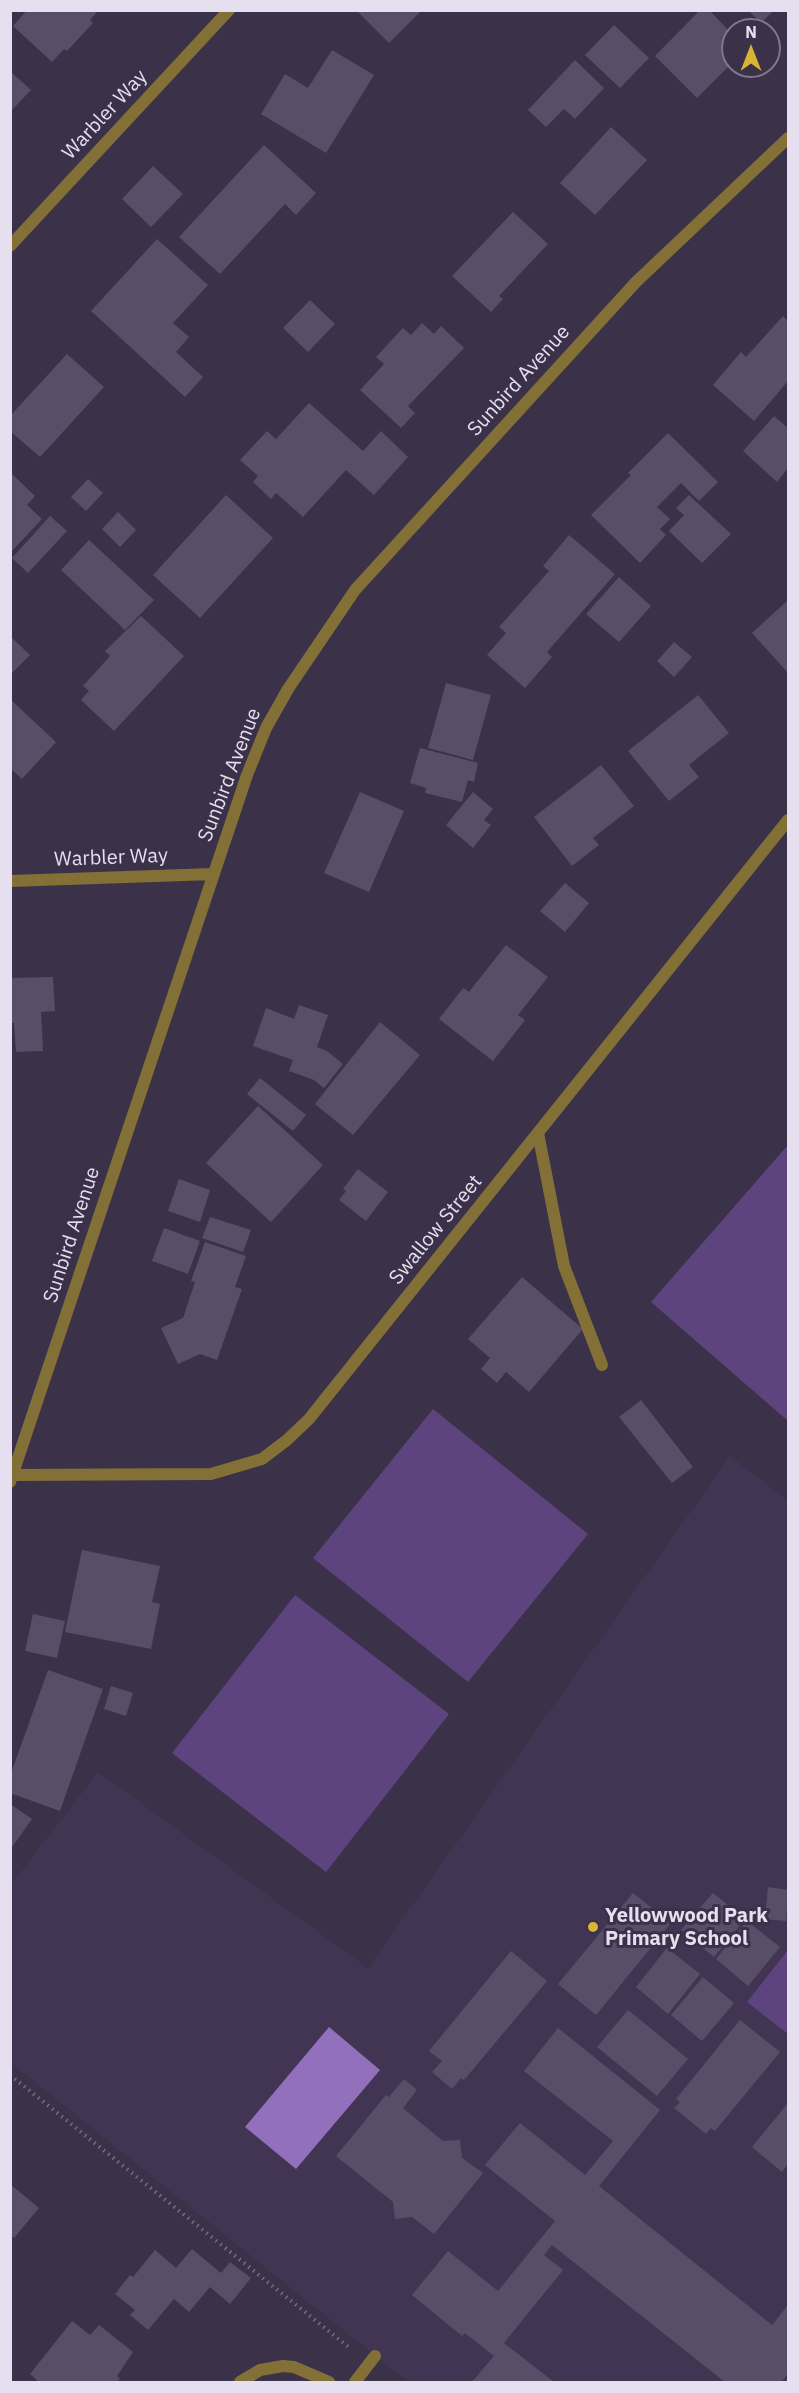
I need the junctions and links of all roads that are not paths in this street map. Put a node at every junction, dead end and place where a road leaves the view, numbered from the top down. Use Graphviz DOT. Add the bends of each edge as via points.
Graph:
graph roads {
  1 [pos="228,10"];
  2 [pos="789,138"];
  3 [pos="10,246"];
  4 [pos="789,820"];
  5 [pos="213,874"];
  6 [pos="10,881"];
  7 [pos="538,1133"];
  8 [pos="602,1365"];
  9 [pos="12,1479"];
  10 [pos="372,2360"];
  11 [pos="240,2382"];
  12 [pos="329,2382"];
  13 [pos="356,2382"];
  1 -- 3 [label="street, Warbler Way"];
  2 -- 5 [label="street, Sunbird Avenue" via="636,282 355,590 266,728"];
  4 -- 7 [label="street, Swallow Street"];
  5 -- 6 [label="street, Warbler Way"];
  5 -- 9 [label="street, Sunbird Avenue"];
  7 -- 8 [label="street" via="564,1266"];
  7 -- 9 [label="street, Swallow Street" via="309,1419 262,1459 212,1474"];
  10 -- 13 [label="street"];
  11 -- 12 [label="street" via="260,2370 283,2366"];
}
